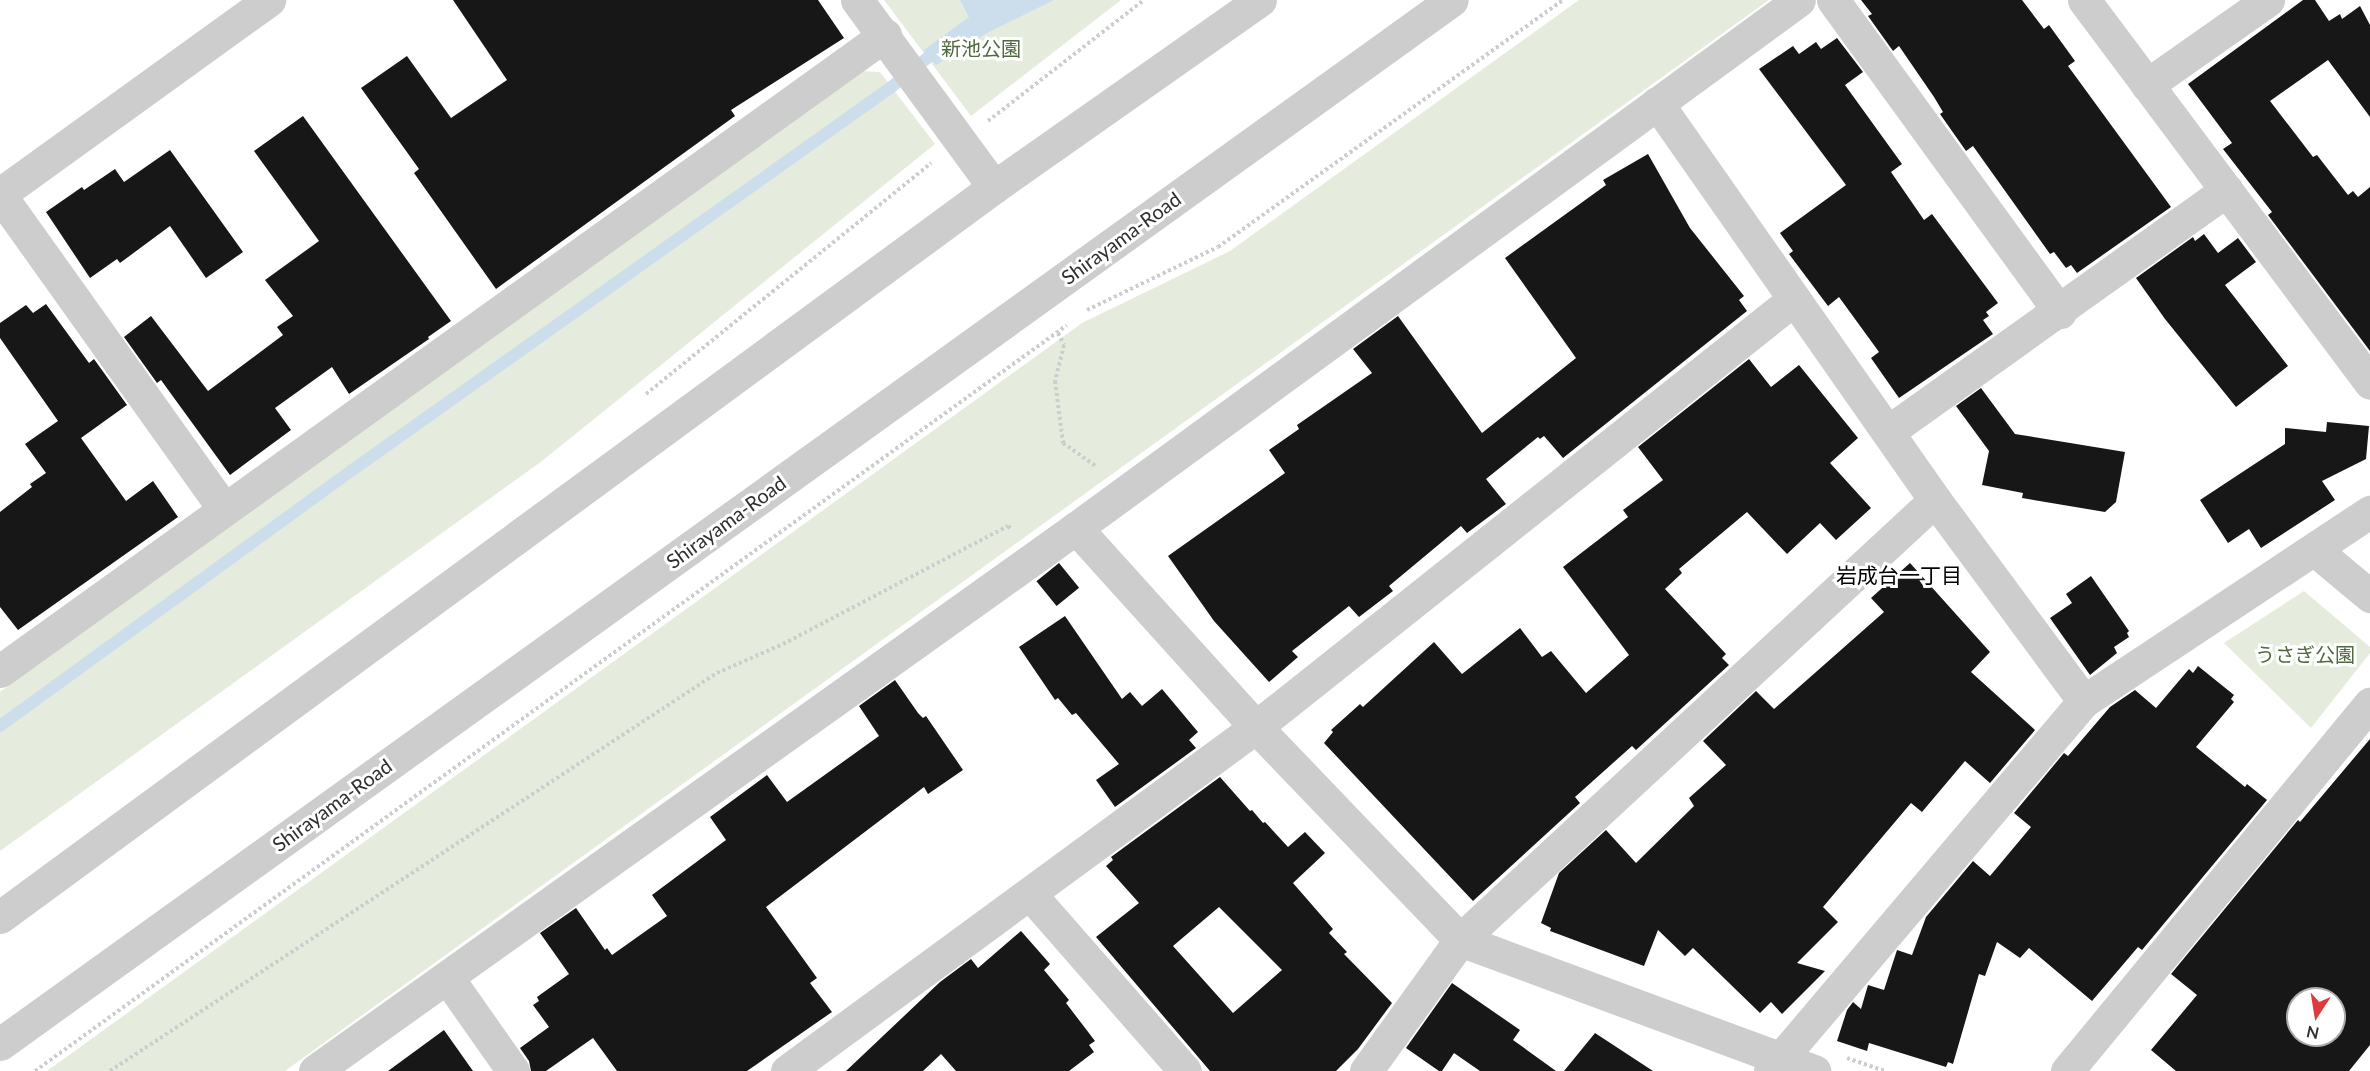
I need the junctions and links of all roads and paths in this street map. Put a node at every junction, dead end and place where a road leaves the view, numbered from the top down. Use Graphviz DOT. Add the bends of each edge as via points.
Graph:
graph roads {
  1 [pos="269,0"];
  2 [pos="857,0"];
  3 [pos="1143,0"];
  4 [pos="1260,0"];
  5 [pos="1452,0"];
  6 [pos="1563,0"];
  7 [pos="1799,0"];
  8 [pos="1833,0"];
  9 [pos="2084,0"];
  10 [pos="2268,0"];
  11 [pos="885,35"];
  12 [pos="2147,85"];
  13 [pos="1657,103"];
  14 [pos="961,141"];
  15 [pos="994,187"];
  16 [pos="2227,190"];
  17 [pos="0,194"];
  18 [pos="1794,299"];
  19 [pos="2060,312"];
  20 [pos="1078,314"];
  21 [pos="1071,320"];
  22 [pos="1058,333"];
  23 [pos="2370,384"];
  24 [pos="639,400"];
  25 [pos="1889,431"];
  26 [pos="1122,494"];
  27 [pos="1935,500"];
  28 [pos="224,509"];
  29 [pos="2370,512"];
  30 [pos="1076,528"];
  31 [pos="2315,550"];
  32 [pos="1034,558"];
  33 [pos="2370,596"];
  34 [pos="0,671"];
  35 [pos="2084,701"];
  36 [pos="2370,704"];
  37 [pos="1256,727"];
  38 [pos="1030,894"];
  39 [pos="0,917"];
  40 [pos="1460,940"];
  41 [pos="447,977"];
  42 [pos="0,1044"];
  43 [pos="1783,1056"];
  44 [pos="797,1068"];
  45 [pos="35,1071"];
  46 [pos="110,1071"];
  47 [pos="315,1071"];
  48 [pos="513,1071"];
  49 [pos="1185,1071"];
  50 [pos="1366,1071"];
  51 [pos="1815,1071"];
  52 [pos="1884,1071"];
  53 [pos="2067,1071"];
  1 -- 17 [label="street"];
  2 -- 11 [label="street"];
  3 -- 14 [label="path"];
  4 -- 15 [label="street"];
  5 -- 42 [label="street, Shirayama-Road"];
  6 -- 20 [label="path" via="1218,247"];
  7 -- 13 [label="street"];
  8 -- 19 [label="street"];
  9 -- 12 [label="street"];
  10 -- 12 [label="street"];
  11 -- 14 [label="street"];
  11 -- 28 [label="street"];
  12 -- 16 [label="street"];
  13 -- 18 [label="street"];
  13 -- 26 [label="street"];
  14 -- 15 [label="street"];
  14 -- 24 [label="path"];
  15 -- 39 [label="street"];
  16 -- 19 [label="street"];
  16 -- 23 [label="street"];
  17 -- 28 [label="street"];
  18 -- 25 [label="street"];
  18 -- 37 [label="street"];
  19 -- 25 [label="street"];
  21 -- 22 [label="path"];
  22 -- 26 [label="path" via="1064,345 1055,381 1063,443 1105,472"];
  22 -- 45 [label="path"];
  25 -- 27 [label="street"];
  26 -- 30 [label="street"];
  27 -- 35 [label="street"];
  27 -- 40 [label="street"];
  28 -- 34 [label="street"];
  29 -- 31 [label="street"];
  30 -- 32 [label="street"];
  30 -- 37 [label="street"];
  31 -- 33 [label="street"];
  31 -- 35 [label="street"];
  32 -- 41 [label="street"];
  32 -- 46 [label="path" via="1008,526 783,644 717,673"];
  35 -- 43 [label="street"];
  36 -- 53 [label="street"];
  37 -- 38 [label="street"];
  37 -- 40 [label="street"];
  38 -- 44 [label="street"];
  38 -- 49 [label="street"];
  40 -- 43 [label="street"];
  40 -- 50 [label="street"];
  41 -- 47 [label="street"];
  41 -- 48 [label="street"];
  43 -- 51 [label="street"];
  43 -- 52 [label="path"];
}
